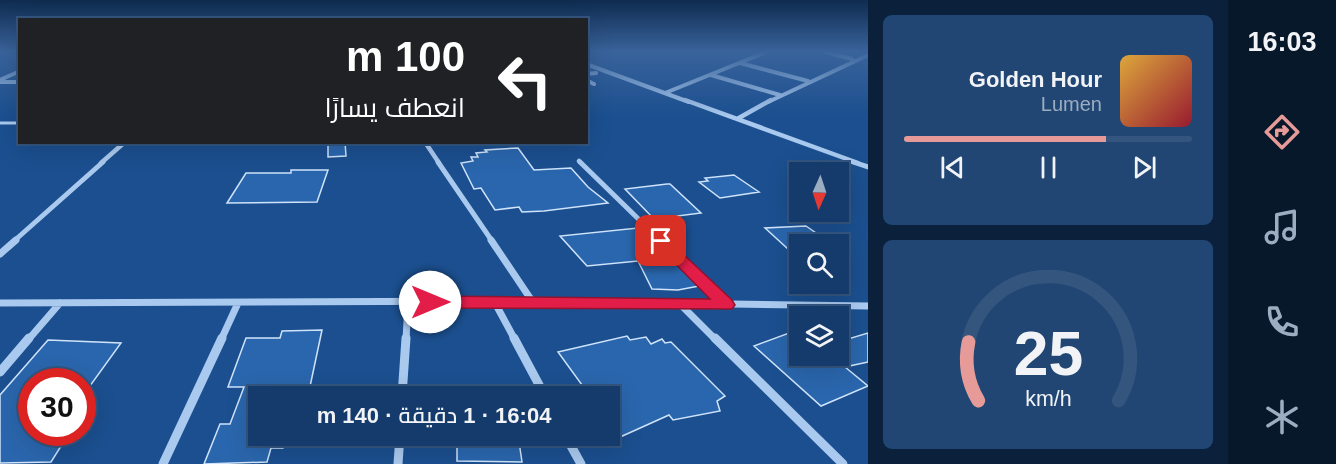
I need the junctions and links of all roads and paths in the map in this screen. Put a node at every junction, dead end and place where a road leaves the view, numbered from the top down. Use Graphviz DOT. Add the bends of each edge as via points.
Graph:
graph roads {
  1 [pos="15,74"];
  2 [pos="612,74"];
  3 [pos="713,74"];
  4 [pos="781,74"];
  5 [pos="824,74"];
  6 [pos="710,75"];
  7 [pos="0,81"];
  8 [pos="588,81"];
  9 [pos="809,81"];
  10 [pos="18,82"];
  11 [pos="594,84"];
  12 [pos="664,93"];
  13 [pos="780,95"];
  14 [pos="737,119"];
  15 [pos="0,123"];
  16 [pos="18,123"];
  17 [pos="123,144"];
  18 [pos="426,144"];
  19 [pos="579,161"];
  20 [pos="868,167"];
  21 [pos="0,254"];
  22 [pos="532,301"];
  23 [pos="408,302"];
  24 [pos="494,302"];
  25 [pos="0,303"];
  26 [pos="60,303"];
  27 [pos="238,303"];
  28 [pos="679,303"];
  29 [pos="726,305"];
  30 [pos="868,306"];
  31 [pos="0,372"];
  32 [pos="403,386"];
  33 [pos="540,386"];
  34 [pos="399,446"];
  35 [pos="571,446"];
  36 [pos="163,464"];
  37 [pos="398,464"];
  38 [pos="581,464"];
  39 [pos="843,464"];
  1 -- 7 [label="street"];
  2 -- 12 [label="street"];
  3 -- 6 [label="street"];
  4 -- 9 [label="street"];
  5 -- 9 [label="street"];
  6 -- 12 [label="street"];
  6 -- 13 [label="street"];
  7 -- 10 [label="street"];
  8 -- 11 [label="street"];
  9 -- 13 [label="street"];
  12 -- 14 [label="street"];
  13 -- 14 [label="street"];
  14 -- 20 [label="street"];
  15 -- 16 [label="lane"];
  17 -- 21 [label="street"];
  18 -- 22 [label="street"];
  19 -- 29 [label="street"];
  22 -- 24 [label="street"];
  22 -- 28 [label="street"];
  23 -- 24 [label="street"];
  23 -- 27 [label="street"];
  23 -- 32 [label="street"];
  24 -- 33 [label="street"];
  25 -- 26 [label="street"];
  26 -- 27 [label="street"];
  26 -- 31 [label="street"];
  27 -- 36 [label="street"];
  28 -- 29 [label="street"];
  28 -- 39 [label="street"];
  29 -- 30 [label="street"];
  34 -- 37 [label="street"];
  35 -- 38 [label="street"];
}
